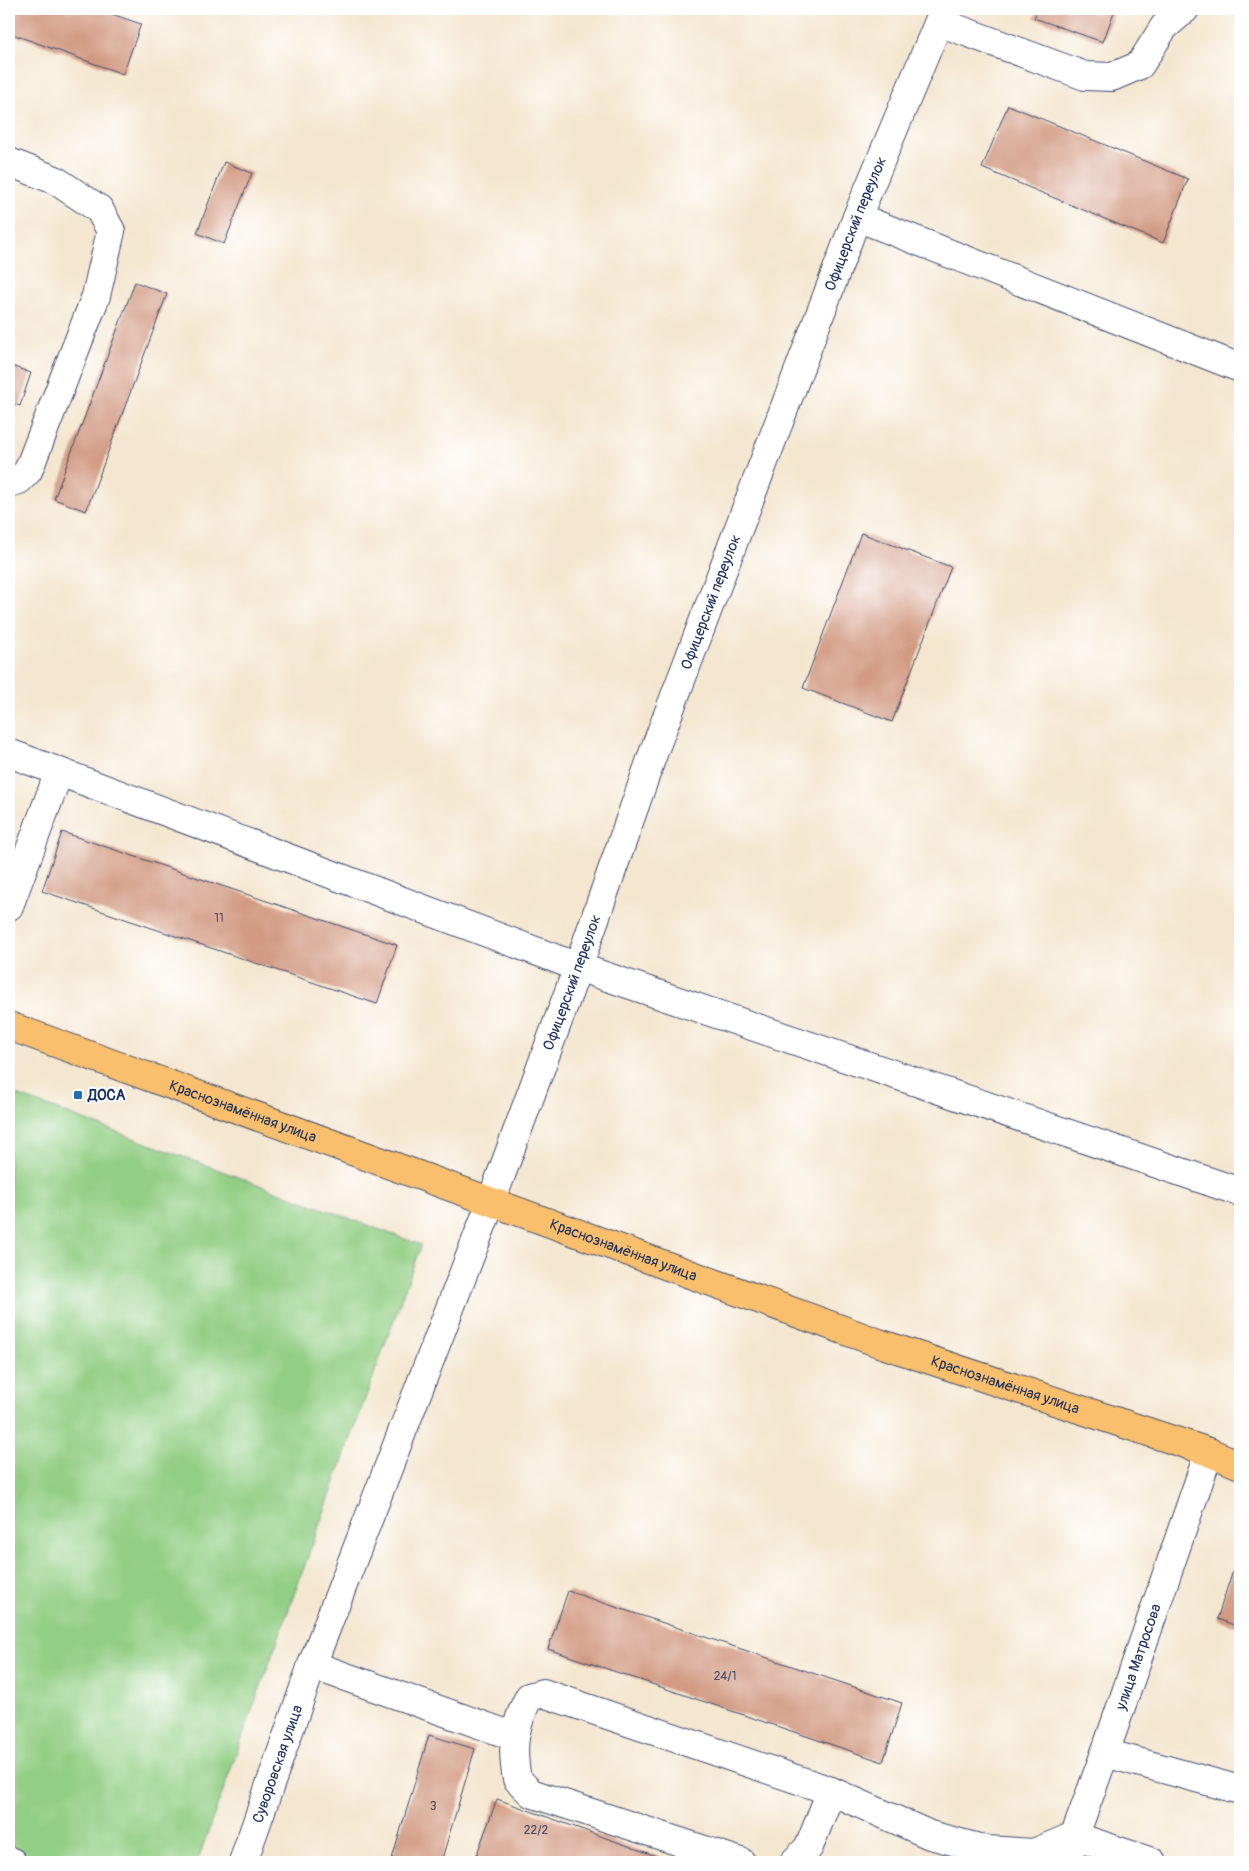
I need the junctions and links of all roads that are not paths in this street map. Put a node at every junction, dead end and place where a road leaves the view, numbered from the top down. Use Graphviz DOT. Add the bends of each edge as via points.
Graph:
graph roads {
  1 [pos="1185,9"];
  2 [pos="941,16"];
  3 [pos="9,162"];
  4 [pos="857,217"];
  5 [pos="1240,368"];
  6 [pos="9,483"];
  7 [pos="9,753"];
  8 [pos="59,772"];
  9 [pos="9,906"];
  10 [pos="578,967"];
  11 [pos="9,1026"];
  12 [pos="1240,1192"];
  13 [pos="491,1202"];
  14 [pos="1209,1452"];
  15 [pos="1240,1465"];
  16 [pos="312,1665"];
  17 [pos="514,1736"];
  18 [pos="1105,1753"];
  19 [pos="1240,1790"];
  20 [pos="831,1791"];
  21 [pos="1074,1836"];
  22 [pos="243,1862"];
  23 [pos="741,1862"];
  24 [pos="794,1862"];
  25 [pos="1065,1862"];
  26 [pos="1152,1862"];
  1 -- 2 [label="street" via="1164,27 1140,65 1112,77 1085,76"];
  2 -- 4 [label="street, Офицерский переулок"];
  3 -- 6 [label="street" via="55,180 99,208 110,231 96,296 28,472"];
  4 -- 5 [label="street"];
  4 -- 10 [label="street, Офицерский переулок" via="654,751"];
  7 -- 8 [label="street"];
  8 -- 9 [label="street"];
  8 -- 10 [label="street"];
  10 -- 12 [label="street"];
  10 -- 13 [label="street, Офицерский переулок"];
  11 -- 13 [label="main road, Краснознамённая улица"];
  13 -- 14 [label="main road, Краснознамённая улица" via="879,1343"];
  13 -- 16 [label="street, Офицерский переулок"];
  14 -- 15 [label="main road, Краснознамённая улица"];
  14 -- 18 [label="street, улица Матросова"];
  16 -- 17 [label="street"];
  16 -- 22 [label="street, Суворовская улица"];
  17 -- 20 [label="street" via="529,1697 543,1692"];
  17 -- 23 [label="street" via="517,1779 531,1793"];
  18 -- 19 [label="street"];
  18 -- 21 [label="street, улица Матросова"];
  20 -- 21 [label="street" via="930,1835 987,1850 1034,1853"];
  20 -- 24 [label="street" via="809,1847"];
  21 -- 25 [label="street, улица Матросова"];
  21 -- 26 [label="street"];
}
